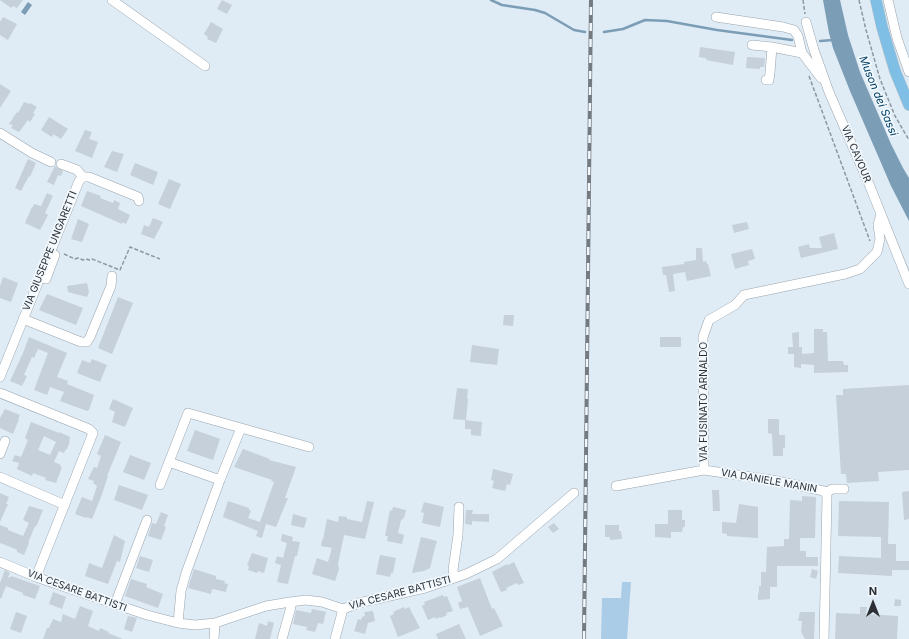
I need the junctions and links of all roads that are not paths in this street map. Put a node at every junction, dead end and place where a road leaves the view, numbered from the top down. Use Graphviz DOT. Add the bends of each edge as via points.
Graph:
graph roads {
  1 [pos="112,0"];
  2 [pos="876,0"];
  3 [pos="888,0"];
  4 [pos="716,17"];
  5 [pos="806,22"];
  6 [pos="752,45"];
  7 [pos="772,48"];
  8 [pos="802,53"];
  9 [pos="205,66"];
  10 [pos="909,72"];
  11 [pos="766,80"];
  12 [pos="827,85"];
  13 [pos="909,105"];
  14 [pos="0,132"];
  15 [pos="51,162"];
  16 [pos="62,164"];
  17 [pos="83,177"];
  18 [pos="139,201"];
  19 [pos="881,214"];
  20 [pos="112,276"];
  21 [pos="909,284"];
  22 [pos="23,319"];
  23 [pos="2,363"];
  24 [pos="0,377"];
  25 [pos="0,393"];
  26 [pos="240,428"];
  27 [pos="5,441"];
  28 [pos="309,447"];
  29 [pos="0,454"];
  30 [pos="169,462"];
  31 [pos="704,470"];
  32 [pos="0,477"];
  33 [pos="220,480"];
  34 [pos="160,485"];
  35 [pos="616,486"];
  36 [pos="844,489"];
  37 [pos="574,493"];
  38 [pos="826,493"];
  39 [pos="65,505"];
  40 [pos="460,508"];
  41 [pos="147,520"];
  42 [pos="0,562"];
  43 [pos="36,576"];
  44 [pos="455,578"];
  45 [pos="290,602"];
  46 [pos="115,604"];
  47 [pos="343,608"];
  48 [pos="178,623"];
  49 [pos="215,623"];
  50 [pos="214,639"];
  51 [pos="282,639"];
  52 [pos="335,639"];
  53 [pos="824,639"];
  1 -- 9 [label="street"];
  2 -- 13 [label="main road" via="895,71"];
  3 -- 10 [label="street"];
  4 -- 8 [label="street" via="794,30"];
  5 -- 12 [label="street, VIA CAVOUR"];
  6 -- 7 [label="street"];
  7 -- 8 [label="street"];
  7 -- 11 [label="street" via="769,80"];
  8 -- 12 [label="street"];
  12 -- 19 [label="street, VIA CAVOUR"];
  14 -- 15 [label="street"];
  16 -- 17 [label="street" via="77,170"];
  17 -- 18 [label="street" via="132,194 138,197"];
  17 -- 22 [label="street, VIA GIUSEPPE UNGARETTI" via="79,181"];
  19 -- 21 [label="street, VIA CAVOUR"];
  19 -- 31 [label="street, VIA FUSINATO ARNALDO" via="877,252 860,269 744,295 735,305 709,320 704,337"];
  20 -- 22 [label="street, VIA GIUSEPPE UNGARETTI" via="111,286 87,342 81,342"];
  22 -- 23 [label="street, VIA GIUSEPPE UNGARETTI"];
  23 -- 24 [label="street, VIA GIUSEPPE UNGARETTI"];
  25 -- 39 [label="street" via="89,429 92,433"];
  26 -- 28 [label="street"];
  26 -- 30 [label="street" via="188,413"];
  26 -- 33 [label="street"];
  27 -- 29 [label="street"];
  30 -- 33 [label="street"];
  30 -- 34 [label="street"];
  31 -- 35 [label="street, VIA DANIELE MANIN"];
  31 -- 38 [label="street, VIA DANIELE MANIN" via="772,480"];
  32 -- 39 [label="street"];
  33 -- 48 [label="street" via="186,573 181,591"];
  36 -- 38 [label="street" via="832,489"];
  37 -- 44 [label="street, VIA CESARE BATTISTI" via="497,559"];
  38 -- 53 [label="street, VIA DANIELE MANIN"];
  39 -- 43 [label="street"];
  40 -- 44 [label="street" via="453,570"];
  41 -- 46 [label="street"];
  42 -- 43 [label="street, VIA CESARE BATTISTI"];
  43 -- 46 [label="street, VIA CESARE BATTISTI"];
  44 -- 47 [label="street, VIA CESARE BATTISTI"];
  45 -- 47 [label="street, VIA CESARE BATTISTI" via="306,600"];
  45 -- 49 [label="street, VIA CESARE BATTISTI" via="266,606"];
  45 -- 51 [label="street" via="291,607"];
  46 -- 48 [label="street, VIA CESARE BATTISTI"];
  47 -- 52 [label="street"];
  48 -- 49 [label="street, VIA CESARE BATTISTI"];
  49 -- 50 [label="street"];
}
